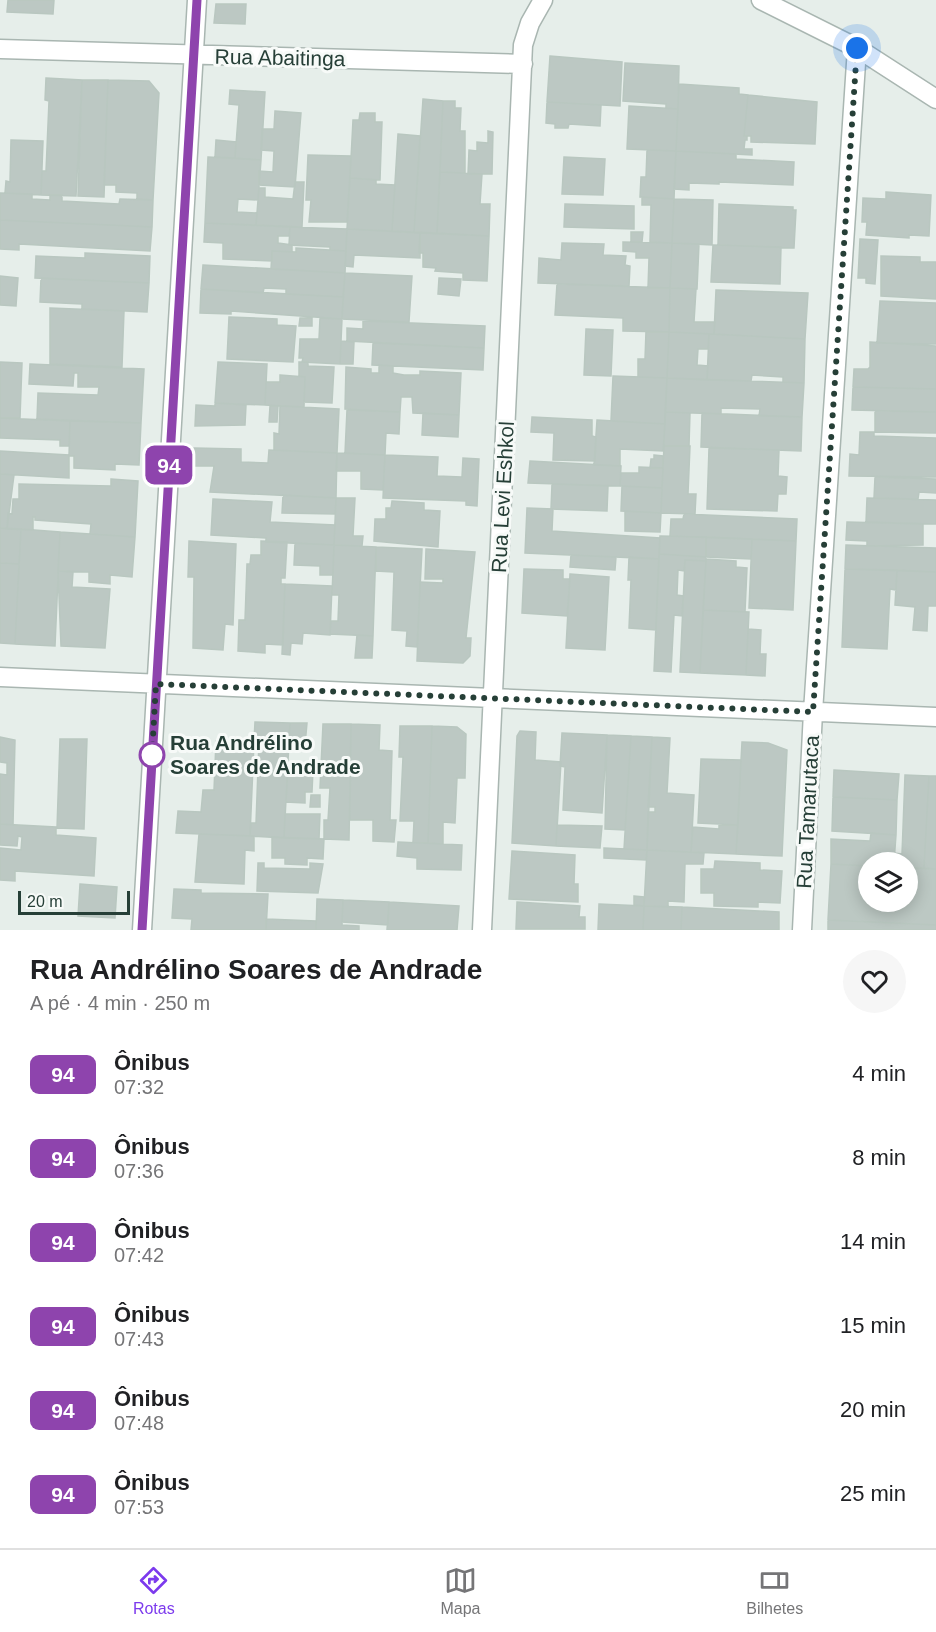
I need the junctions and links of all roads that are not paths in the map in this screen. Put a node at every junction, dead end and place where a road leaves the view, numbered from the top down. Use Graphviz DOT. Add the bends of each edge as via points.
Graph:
graph roads {
  1 [pos="197,0"];
  2 [pos="543,0"];
  3 [pos="761,0"];
  4 [pos="857,48"];
  5 [pos="0,49"];
  6 [pos="193,56"];
  7 [pos="523,64"];
  8 [pos="936,99"];
  9 [pos="0,677"];
  10 [pos="156,684"];
  11 [pos="493,699"];
  12 [pos="813,712"];
  13 [pos="936,717"];
  14 [pos="142,930"];
  15 [pos="482,930"];
  16 [pos="802,930"];
  1 -- 6 [label="street"];
  2 -- 7 [label="street, Rua Levi Eshkol" via="523,45"];
  3 -- 4 [label="street"];
  4 -- 8 [label="street"];
  4 -- 12 [label="street, Rua Tamarutaca"];
  5 -- 6 [label="street, Rua Abaitinga"];
  6 -- 7 [label="street, Rua Abaitinga"];
  6 -- 10 [label="street"];
  7 -- 11 [label="street, Rua Levi Eshkol"];
  9 -- 10 [label="street"];
  10 -- 11 [label="street"];
  10 -- 14 [label="street"];
  11 -- 12 [label="street"];
  11 -- 15 [label="street, Rua Levi Eshkol"];
  12 -- 13 [label="street"];
  12 -- 16 [label="street, Rua Tamarutaca"];
}
